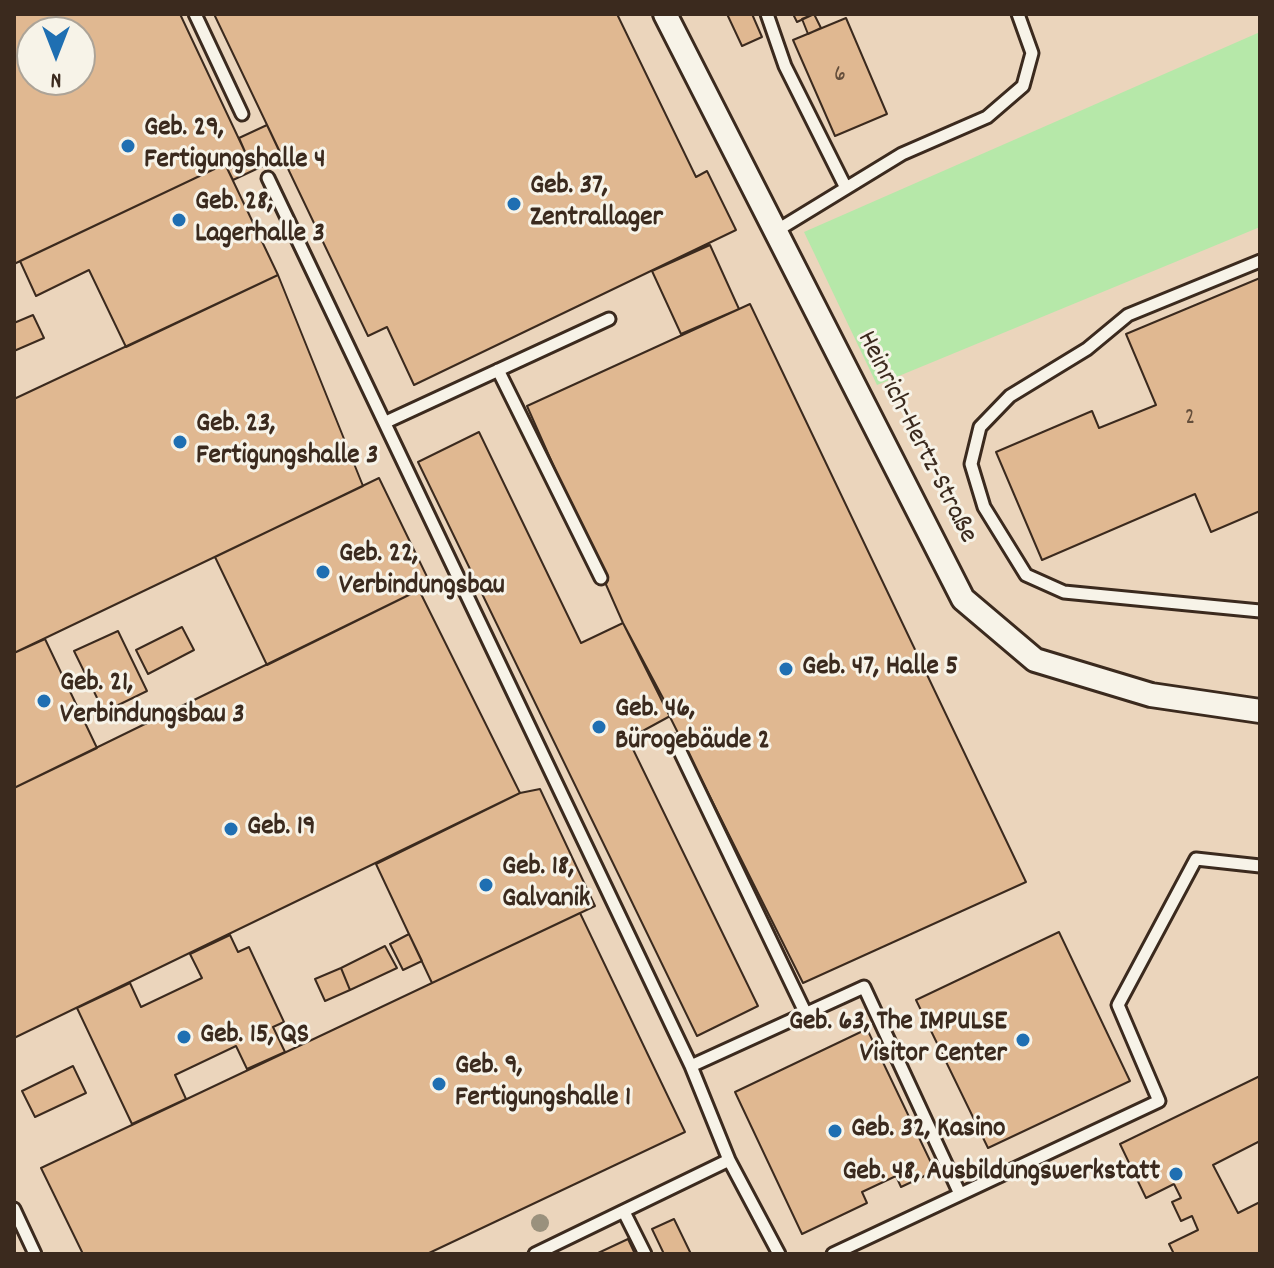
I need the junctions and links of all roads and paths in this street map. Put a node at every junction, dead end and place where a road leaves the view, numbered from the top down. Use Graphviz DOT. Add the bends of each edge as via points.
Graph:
graph roads {
  1 [pos="195,14"];
  2 [pos="665,14"];
  3 [pos="767,14"];
  4 [pos="1018,14"];
  5 [pos="242,114"];
  6 [pos="268,178"];
  7 [pos="846,188"];
  8 [pos="776,231"];
  9 [pos="1260,261"];
  10 [pos="609,319"];
  11 [pos="498,370"];
  12 [pos="386,422"];
  13 [pos="601,578"];
  14 [pos="1260,611"];
  15 [pos="1260,711"];
  16 [pos="675,741"];
  17 [pos="1260,866"];
  18 [pos="806,1014"];
  19 [pos="691,1066"];
  20 [pos="729,1160"];
  21 [pos="960,1194"];
  22 [pos="14,1209"];
  23 [pos="624,1212"];
  24 [pos="35,1254"];
  25 [pos="535,1254"];
  26 [pos="645,1254"];
  27 [pos="779,1254"];
  28 [pos="833,1254"];
  1 -- 5 [label="lane"];
  2 -- 8 [label="street, Heinrich-Hertz-Straße"];
  3 -- 7 [label="lane" via="785,66"];
  4 -- 7 [label="lane" via="1032,53 1023,86 987,117 902,154"];
  6 -- 12 [label="lane"];
  7 -- 8 [label="lane"];
  8 -- 15 [label="street, Heinrich-Hertz-Straße" via="963,599 1035,660 1151,695"];
  9 -- 14 [label="lane" via="1128,315 1087,349 1010,396 980,427 971,464 984,507 1026,575 1064,592"];
  10 -- 11 [label="lane"];
  11 -- 12 [label="lane"];
  11 -- 13 [label="lane"];
  12 -- 19 [label="lane"];
  16 -- 18 [label="lane"];
  17 -- 21 [label="lane" via="1196,859 1118,1005 1159,1101"];
  18 -- 19 [label="lane"];
  18 -- 21 [label="lane" via="864,987"];
  19 -- 20 [label="lane"];
  20 -- 23 [label="lane"];
  20 -- 27 [label="lane"];
  21 -- 28 [label="lane"];
  22 -- 24 [label="lane"];
  23 -- 25 [label="lane"];
  23 -- 26 [label="lane"];
}
